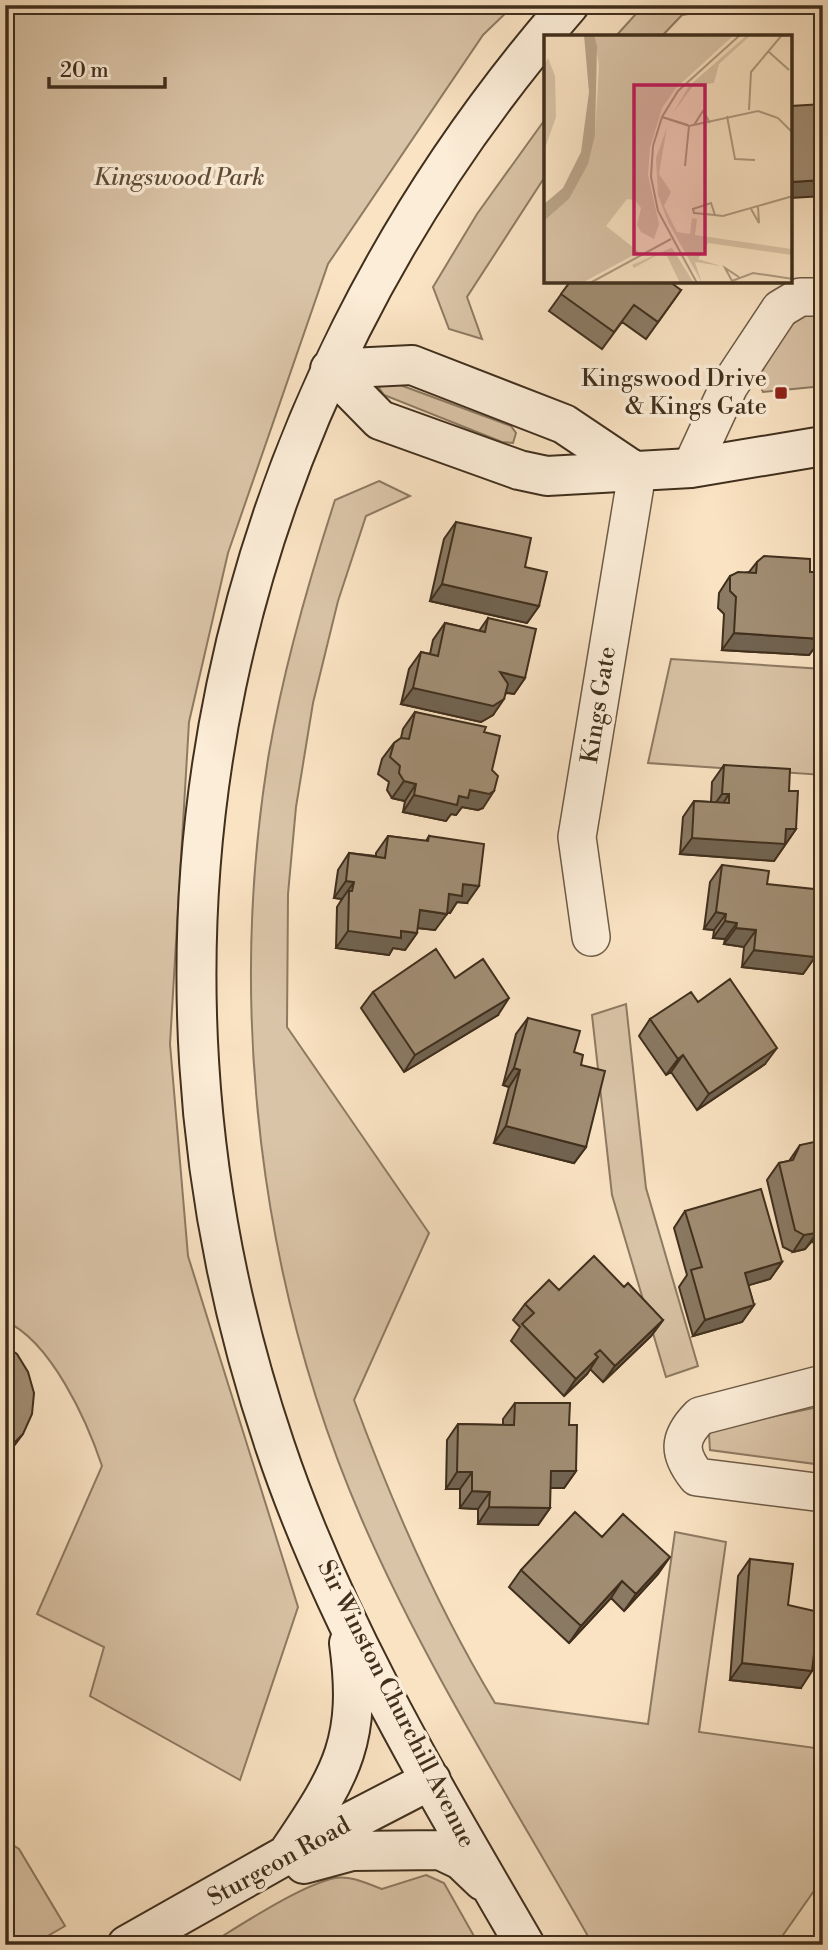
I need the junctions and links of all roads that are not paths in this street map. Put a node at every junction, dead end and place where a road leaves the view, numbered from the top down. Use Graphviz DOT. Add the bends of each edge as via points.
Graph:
graph roads {
  1 [pos="569,5"];
  2 [pos="823,297"];
  3 [pos="330,369"];
  4 [pos="823,446"];
  5 [pos="691,468"];
  6 [pos="637,473"];
  7 [pos="591,937"];
  8 [pos="823,1384"];
  9 [pos="823,1493"];
  10 [pos="346,1620"];
  11 [pos="431,1780"];
  12 [pos="288,1854"];
  13 [pos="244,1881"];
  14 [pos="496,1895"];
  15 [pos="128,1945"];
  16 [pos="525,1945"];
  1 -- 3 [label="main road, Sir Winston Churchill Avenue" via="459,142 395,243"];
  2 -- 5 [label="street" via="800,297 780,310 729,386"];
  3 -- 6 [label="main road" via="412,365 564,424"];
  3 -- 6 [label="main road" via="380,420 519,470 547,476"];
  3 -- 10 [label="main road, Sir Winston Churchill Avenue" via="272,509 220,708 206,804 196,990 210,1170 229,1279 276,1449"];
  4 -- 5 [label="main road"];
  5 -- 6 [label="main road"];
  6 -- 7 [label="street, Kings Gate" via="577,837"];
  8 -- 9 [label="street" via="700,1416 687,1429 682,1447 697,1477"];
  10 -- 11 [label="main road, Sir Winston Churchill Avenue"];
  10 -- 12 [label="main road" via="355,1683 354,1723 343,1761 323,1801"];
  11 -- 12 [label="main road, Sturgeon Road"];
  11 -- 14 [label="main road, Sir Winston Churchill Avenue"];
  12 -- 13 [label="main road, Sturgeon Road"];
  13 -- 14 [label="main road" via="352,1851 440,1850 461,1860"];
  13 -- 15 [label="main road, Sturgeon Road"];
  14 -- 16 [label="main road, Sir Winston Churchill Avenue"];
}
